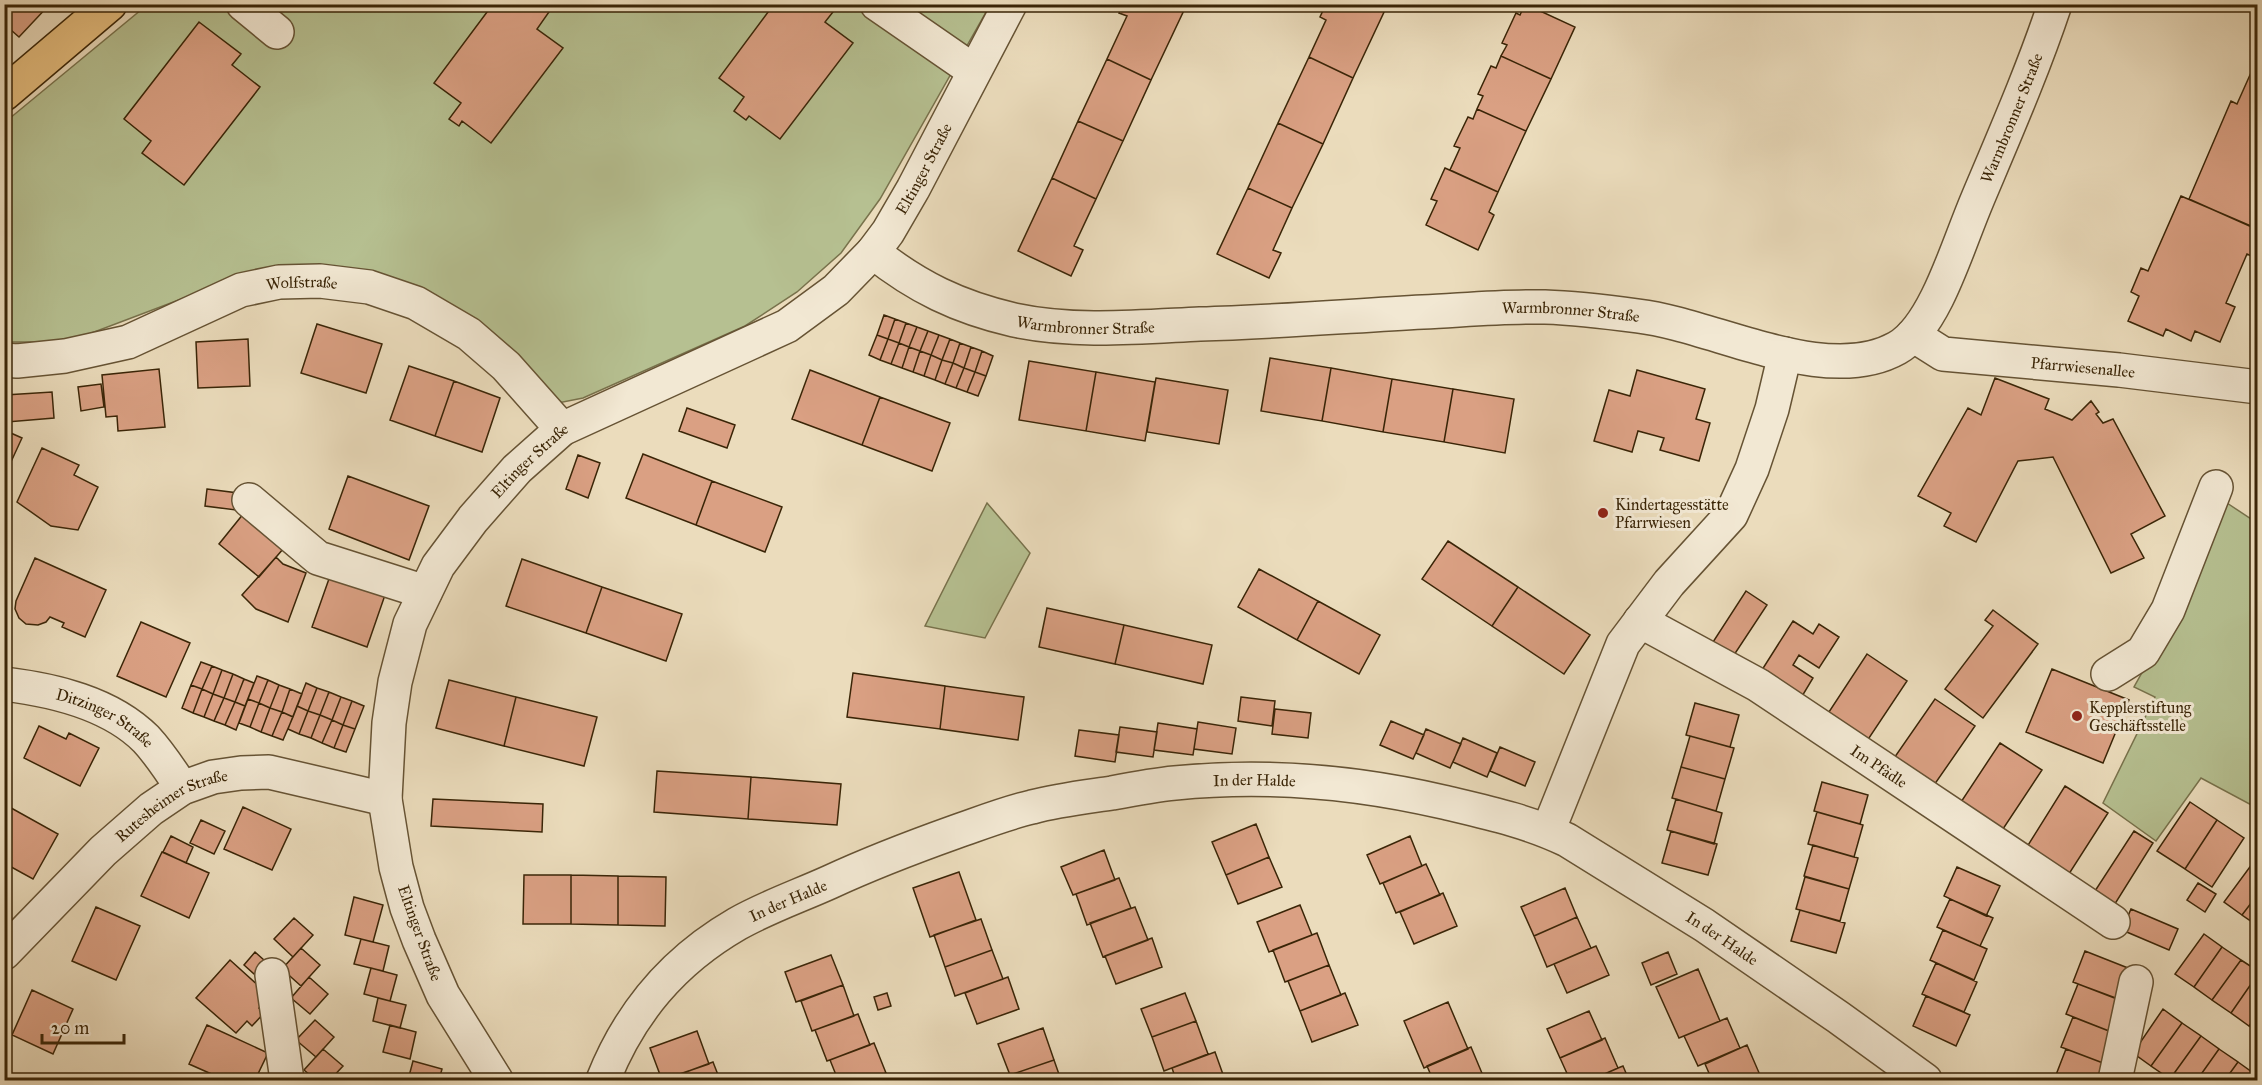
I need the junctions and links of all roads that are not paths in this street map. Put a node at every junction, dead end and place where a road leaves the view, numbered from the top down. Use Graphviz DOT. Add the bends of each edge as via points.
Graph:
graph roads {
  1 [pos="110,4"];
  2 [pos="243,4"];
  3 [pos="878,4"];
  4 [pos="1010,4"];
  5 [pos="2055,4"];
  6 [pos="277,32"];
  7 [pos="974,71"];
  8 [pos="4,94"];
  9 [pos="873,252"];
  10 [pos="1913,335"];
  11 [pos="1785,354"];
  12 [pos="4,360"];
  13 [pos="2258,387"];
  14 [pos="562,429"];
  15 [pos="2216,487"];
  16 [pos="249,500"];
  17 [pos="425,592"];
  18 [pos="1640,621"];
  19 [pos="2108,674"];
  20 [pos="4,684"];
  21 [pos="182,788"];
  22 [pos="385,799"];
  23 [pos="1548,831"];
  24 [pos="2113,922"];
  25 [pos="4,953"];
  26 [pos="272,975"];
  27 [pos="2136,982"];
  28 [pos="288,1080"];
  29 [pos="496,1080"];
  30 [pos="603,1080"];
  31 [pos="1925,1080"];
  32 [pos="2115,1080"];
  1 -- 8 [label="main road"];
  2 -- 6 [label="street"];
  3 -- 7 [label="street"];
  4 -- 7 [label="street, Eltinger Straße"];
  5 -- 10 [label="street, Warmbronner Straße" via="1936,300"];
  7 -- 9 [label="street, Eltinger Straße" via="913,189"];
  9 -- 11 [label="street, Warmbronner Straße" via="926,289 964,305 1014,320 1054,326 1252,323 1546,307 1645,317"];
  9 -- 14 [label="street, Eltinger Straße" via="836,290 787,326"];
  10 -- 11 [label="street, Warmbronner Straße" via="1896,349 1857,360 1823,361"];
  10 -- 13 [label="street, Pfarrwiesenallee" via="1944,354"];
  11 -- 18 [label="street" via="1752,469 1731,515"];
  12 -- 14 [label="street, Wolfstraße" via="65,356 128,342 242,290 279,282 320,281 369,287 416,303 468,334 506,366"];
  14 -- 17 [label="street, Eltinger Straße" via="517,469 473,519 438,566"];
  15 -- 19 [label="street" via="2168,610 2143,652"];
  16 -- 17 [label="street" via="318,558"];
  17 -- 22 [label="street, Eltinger Straße" via="410,624 395,682"];
  18 -- 23 [label="street" via="1623,644"];
  18 -- 24 [label="street, Im Pfädle" via="1758,685"];
  20 -- 21 [label="street, Ditzinger Straße" via="70,696 130,725 166,763"];
  21 -- 22 [label="street, Rutesheimer Straße" via="213,777 269,772"];
  21 -- 25 [label="street, Rutesheimer Straße" via="103,850"];
  22 -- 29 [label="street, Eltinger Straße" via="396,867 419,940 443,995"];
  23 -- 30 [label="street, In der Halde" via="1414,795 1325,783 1176,783 1034,806 875,861 749,918 709,941 650,995"];
  23 -- 31 [label="street, In der Halde" via="1704,925"];
  26 -- 28 [label="street"];
  27 -- 32 [label="street"];
}
